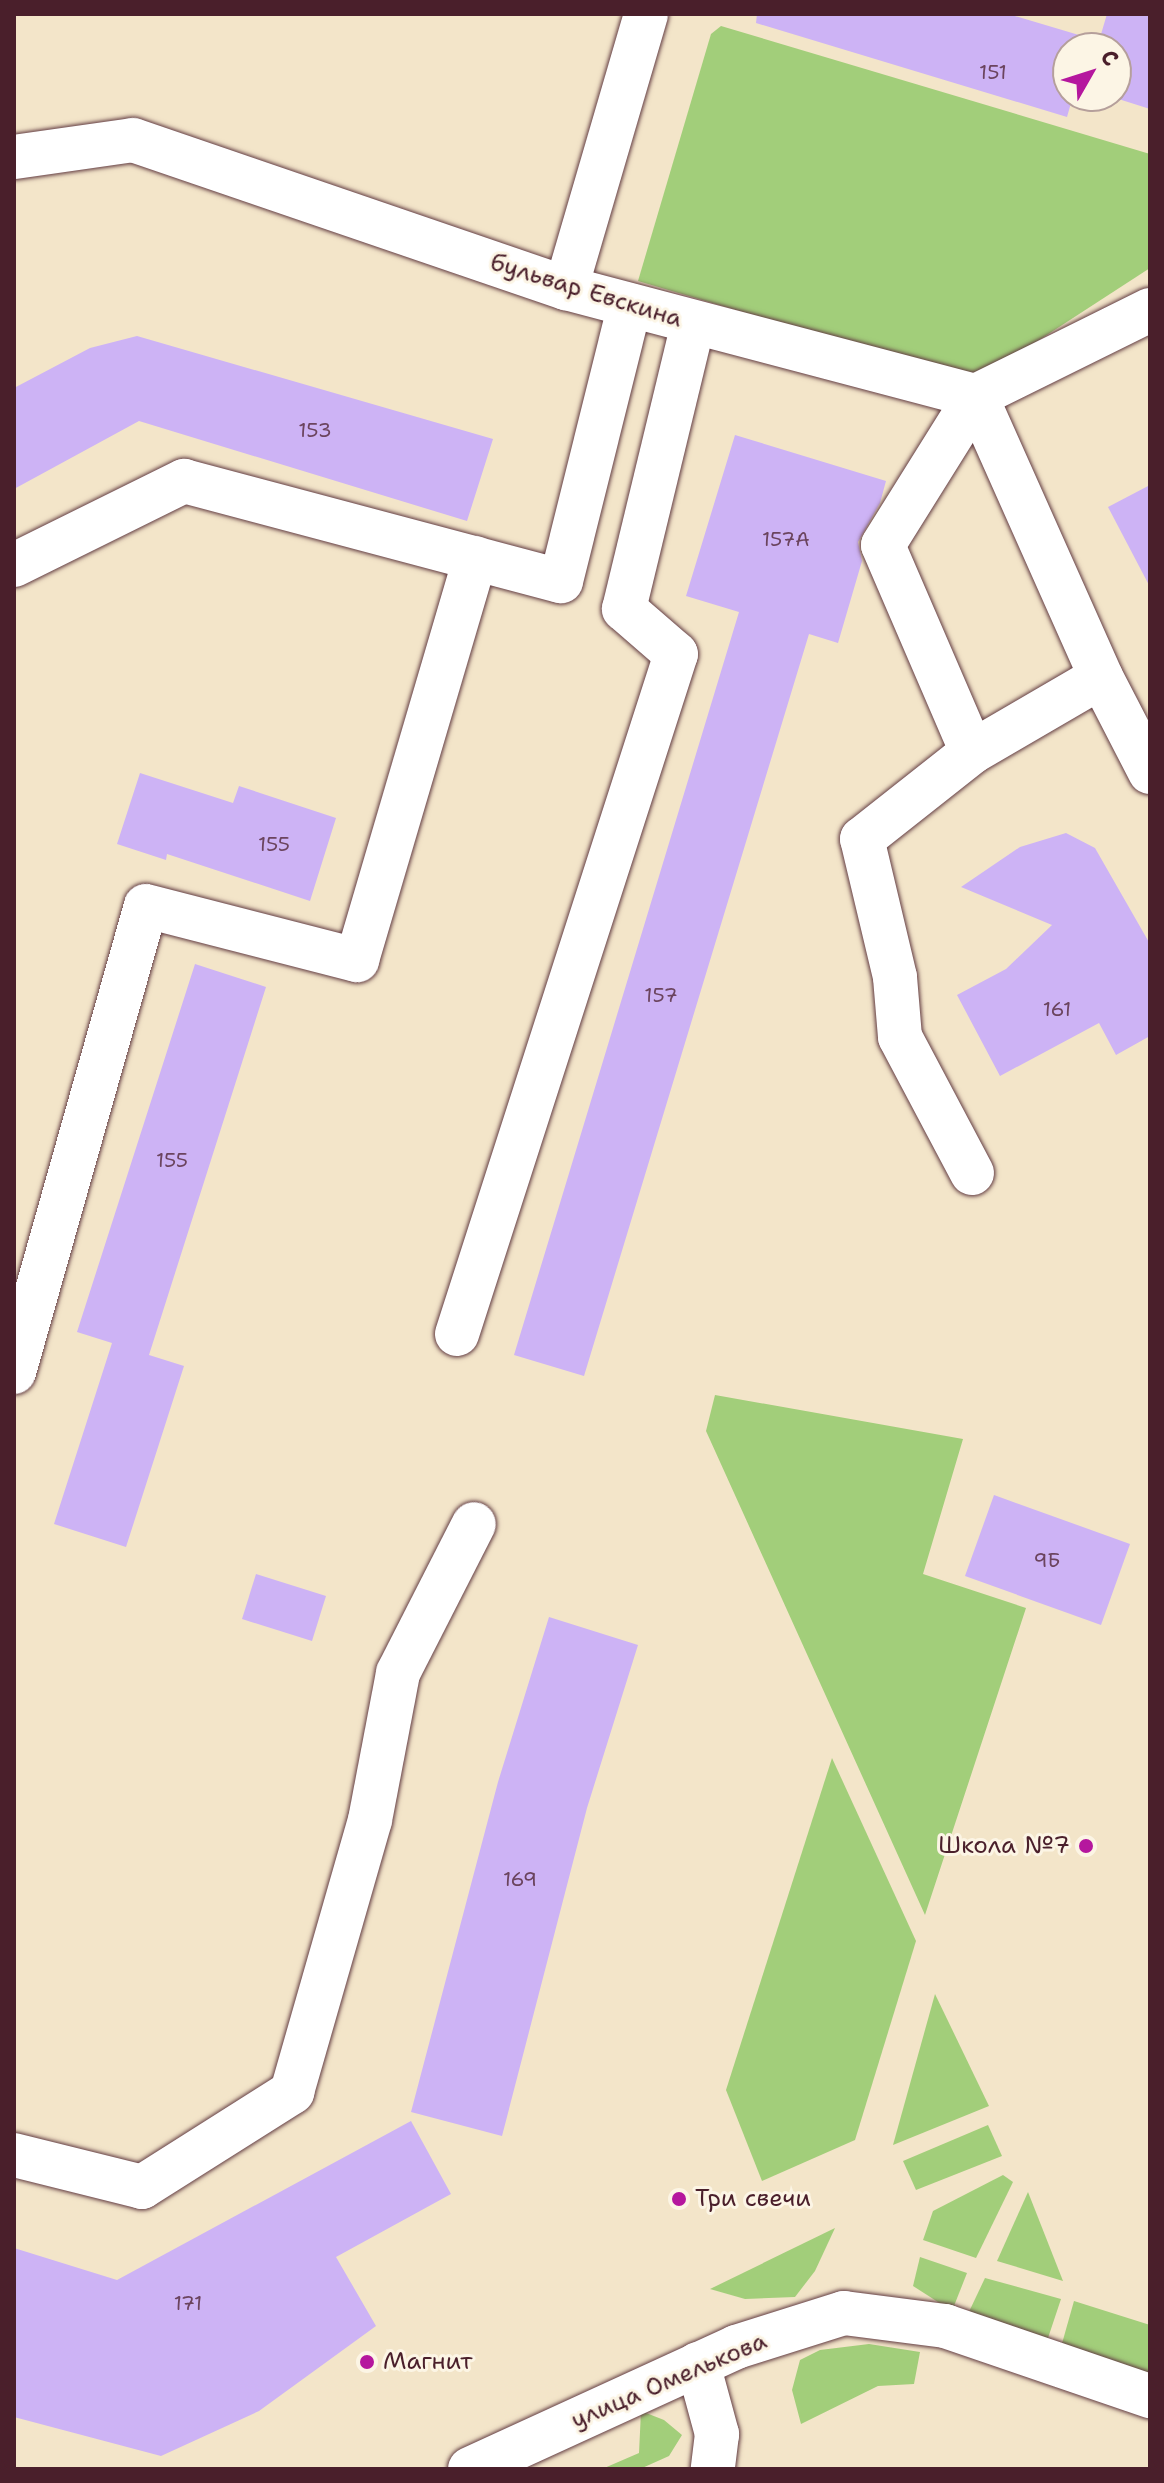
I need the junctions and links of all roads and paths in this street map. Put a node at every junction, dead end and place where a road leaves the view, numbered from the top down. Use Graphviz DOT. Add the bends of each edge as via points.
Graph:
graph roads {
  1 [pos="646,14"];
  2 [pos="14,157"];
  3 [pos="566,288"];
  4 [pos="630,305"];
  5 [pos="1150,310"];
  6 [pos="693,323"];
  7 [pos="976,396"];
  8 [pos="475,558"];
  9 [pos="14,565"];
  10 [pos="1101,677"];
  11 [pos="972,752"];
  12 [pos="1150,772"];
  13 [pos="972,1173"];
  14 [pos="457,1334"];
  15 [pos="14,1372"];
  16 [pos="474,1524"];
  17 [pos="14,2155"];
  18 [pos="698,2364"];
  19 [pos="1150,2396"];
  20 [pos="470,2469"];
  21 [pos="713,2469"];
  1 -- 3 [label="street"];
  2 -- 3 [label="street, бульвар Евскина" via="133,140"];
  3 -- 4 [label="street, бульвар Евскина"];
  4 -- 6 [label="street, бульвар Евскина"];
  4 -- 8 [label="street" via="561,581"];
  5 -- 7 [label="street"];
  6 -- 7 [label="street, бульвар Евскина"];
  6 -- 14 [label="street" via="624,609 676,654"];
  7 -- 10 [label="street"];
  7 -- 11 [label="street" via="883,545"];
  8 -- 9 [label="street" via="184,481"];
  8 -- 15 [label="street" via="357,960 146,906"];
  10 -- 11 [label="street"];
  10 -- 12 [label="street"];
  11 -- 13 [label="street" via="862,839 895,977 900,1037"];
  16 -- 17 [label="street" via="398,1673 370,1820 292,2092 142,2187"];
  18 -- 19 [label="street, улица Омелькова" via="844,2313 945,2326"];
  18 -- 20 [label="street, улица Омелькова"];
  18 -- 21 [label="street" via="717,2434"];
}
